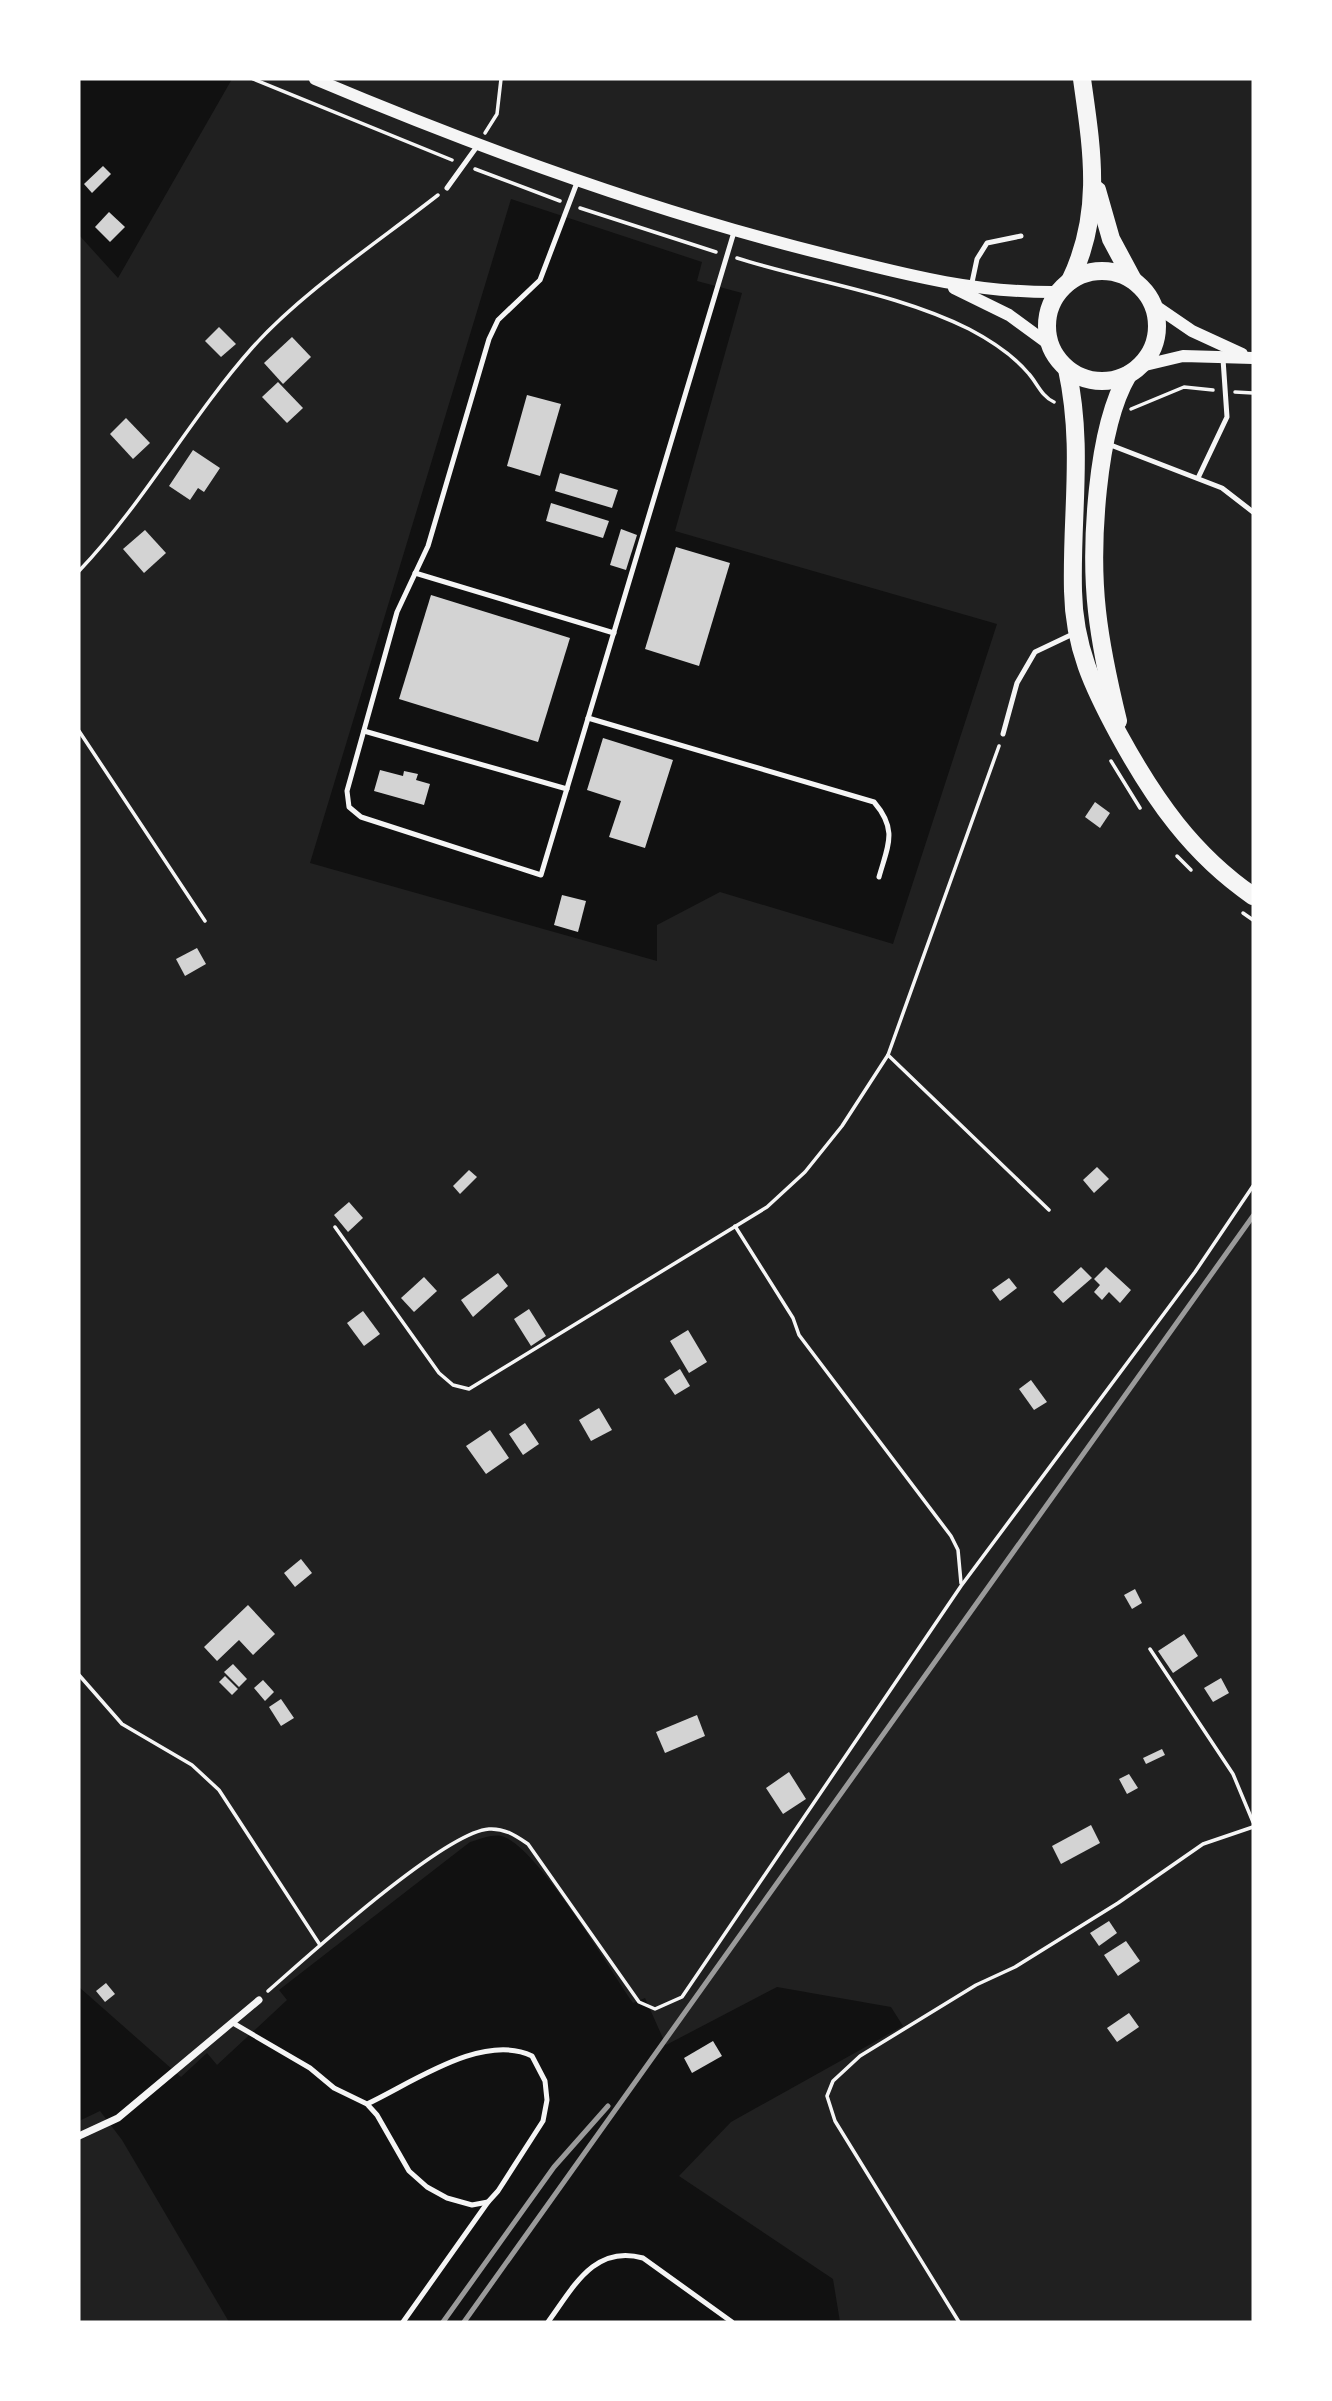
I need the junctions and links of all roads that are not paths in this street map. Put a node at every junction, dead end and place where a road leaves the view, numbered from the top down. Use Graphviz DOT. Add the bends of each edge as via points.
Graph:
graph roads {
  1 [pos="316,79"];
  2 [pos="1082,79"];
  3 [pos="480,143"];
  4 [pos="578,180"];
  5 [pos="1094,181"];
  6 [pos="447,188"];
  7 [pos="734,232"];
  8 [pos="1021,236"];
  9 [pos="1133,280"];
  10 [pos="948,285"];
  11 [pos="971,287"];
  12 [pos="1064,287"];
  13 [pos="1154,305"];
  14 [pos="1050,345"];
  15 [pos="1223,357"];
  16 [pos="1251,357"];
  17 [pos="1068,369"];
  18 [pos="1134,370"];
  19 [pos="1105,443"];
  20 [pos="1198,478"];
  21 [pos="1253,512"];
  22 [pos="415,573"];
  23 [pos="1076,632"];
  24 [pos="614,633"];
  25 [pos="588,718"];
  26 [pos="364,730"];
  27 [pos="1003,734"];
  28 [pos="1122,741"];
  29 [pos="567,789"];
  30 [pos="879,877"];
  31 [pos="1253,896"];
  32 [pos="258,2000"];
  33 [pos="233,2023"];
  34 [pos="367,2104"];
  35 [pos="79,2136"];
  36 [pos="488,2202"];
  37 [pos="403,2322"];
  38 [pos="548,2322"];
  39 [pos="732,2322"];
  1 -- 3 [label="street"];
  2 -- 5 [label="main road"];
  3 -- 4 [label="street"];
  3 -- 6 [label="lane"];
  4 -- 7 [label="street"];
  4 -- 22 [label="lane" via="540,280 498,320 489,339 428,546"];
  5 -- 9 [label="main road" via="1111,239"];
  5 -- 12 [label="main road" via="1083,251"];
  7 -- 10 [label="street"];
  7 -- 24 [label="lane"];
  8 -- 11 [label="lane" via="987,243 977,259"];
  9 -- 12 [label="main road" via="1101,271 1085,273"];
  9 -- 13 [label="main road"];
  10 -- 11 [label="street"];
  10 -- 14 [label="street" via="1009,315"];
  11 -- 12 [label="street"];
  12 -- 14 [label="main road" via="1048,315"];
  13 -- 16 [label="street" via="1192,331"];
  13 -- 18 [label="main road" via="1156,338"];
  14 -- 17 [label="main road"];
  15 -- 16 [label="street"];
  15 -- 18 [label="street" via="1183,356"];
  15 -- 20 [label="lane" via="1227,417"];
  17 -- 18 [label="main road" via="1097,381"];
  17 -- 23 [label="main road" via="1078,444"];
  18 -- 19 [label="main road" via="1115,397"];
  19 -- 20 [label="lane"];
  19 -- 28 [label="main road" via="1098,501 1096,609"];
  20 -- 21 [label="lane" via="1222,488"];
  22 -- 24 [label="lane"];
  22 -- 26 [label="lane" via="397,612"];
  23 -- 27 [label="lane" via="1035,652 1017,683"];
  23 -- 28 [label="main road" via="1090,681"];
  24 -- 25 [label="lane"];
  25 -- 29 [label="lane"];
  25 -- 30 [label="lane" via="874,802 886,816 891,834"];
  26 -- 29 [label="lane"];
  26 -- 29 [label="lane" via="347,791 349,807 361,817 541,875"];
  28 -- 31 [label="main road" via="1157,802 1193,846"];
  32 -- 33 [label="street"];
  33 -- 34 [label="lane"];
  33 -- 35 [label="street" via="118,2118"];
  34 -- 36 [label="lane" via="409,2171 427,2187 472,2205"];
  34 -- 36 [label="lane" via="476,2052 505,2048 532,2056 545,2081 542,2121"];
  36 -- 37 [label="lane"];
  38 -- 39 [label="lane" via="585,2271 597,2262 626,2255 643,2258"];
}
